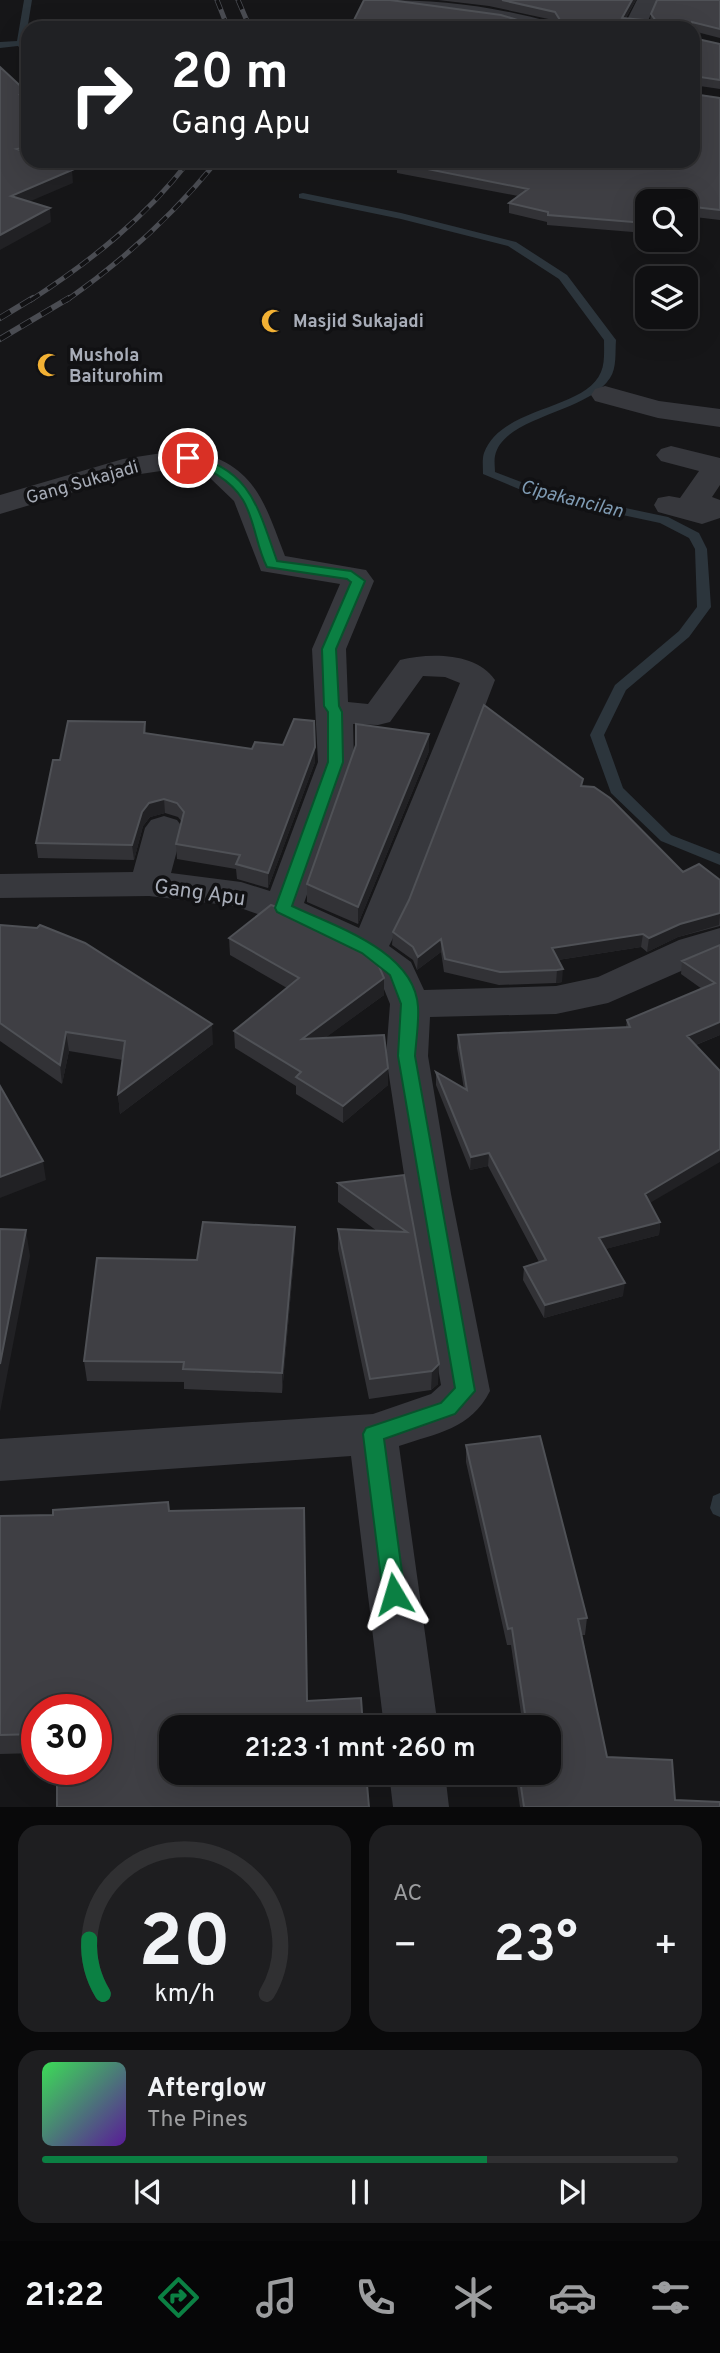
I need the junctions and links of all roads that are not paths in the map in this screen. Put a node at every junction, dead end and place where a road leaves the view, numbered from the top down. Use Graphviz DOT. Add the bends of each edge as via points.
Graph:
graph roads {
  1 [pos="390,0"];
  2 [pos="647,0"];
  3 [pos="523,21"];
  4 [pos="638,21"];
  5 [pos="605,395"];
  6 [pos="720,416"];
  7 [pos="671,455"];
  8 [pos="714,465"];
  9 [pos="0,505"];
  10 [pos="669,505"];
  11 [pos="335,712"];
  12 [pos="164,828"];
  13 [pos="149,884"];
  14 [pos="0,886"];
  15 [pos="283,908"];
  16 [pos="720,941"];
  17 [pos="368,949"];
  18 [pos="410,1004"];
  19 [pos="373,1434"];
  20 [pos="0,1460"];
  21 [pos="409,1715"];
  22 [pos="418,1785"];
  23 [pos="421,1807"];
  1 -- 3 [label="street"];
  2 -- 4 [label="street"];
  5 -- 6 [label="street" via="658,409"];
  6 -- 8 [label="street"];
  7 -- 8 [label="street"];
  8 -- 10 [label="street" via="694,500 714,509 702,515"];
  9 -- 11 [label="street, Gang Sukajadi" via="123,468 188,458 221,472 248,498 272,564 351,575 358,581 329,649"];
  11 -- 15 [label="street" via="335,762"];
  11 -- 17 [label="street" via="378,715 412,667 448,667 478,680 387,912"];
  12 -- 13 [label="street"];
  13 -- 14 [label="street, Gang Apu"];
  13 -- 15 [label="street, Gang Apu" via="242,895"];
  15 -- 17 [label="street, Gang Apu"];
  16 -- 18 [label="street" via="608,989 556,1000"];
  17 -- 18 [label="street, Gang Apu" via="397,972"];
  18 -- 19 [label="street, Gang Apu" via="407,1056 466,1391 448,1409"];
  19 -- 20 [label="street"];
  19 -- 21 [label="street"];
  22 -- 23 [label="street"];
}
